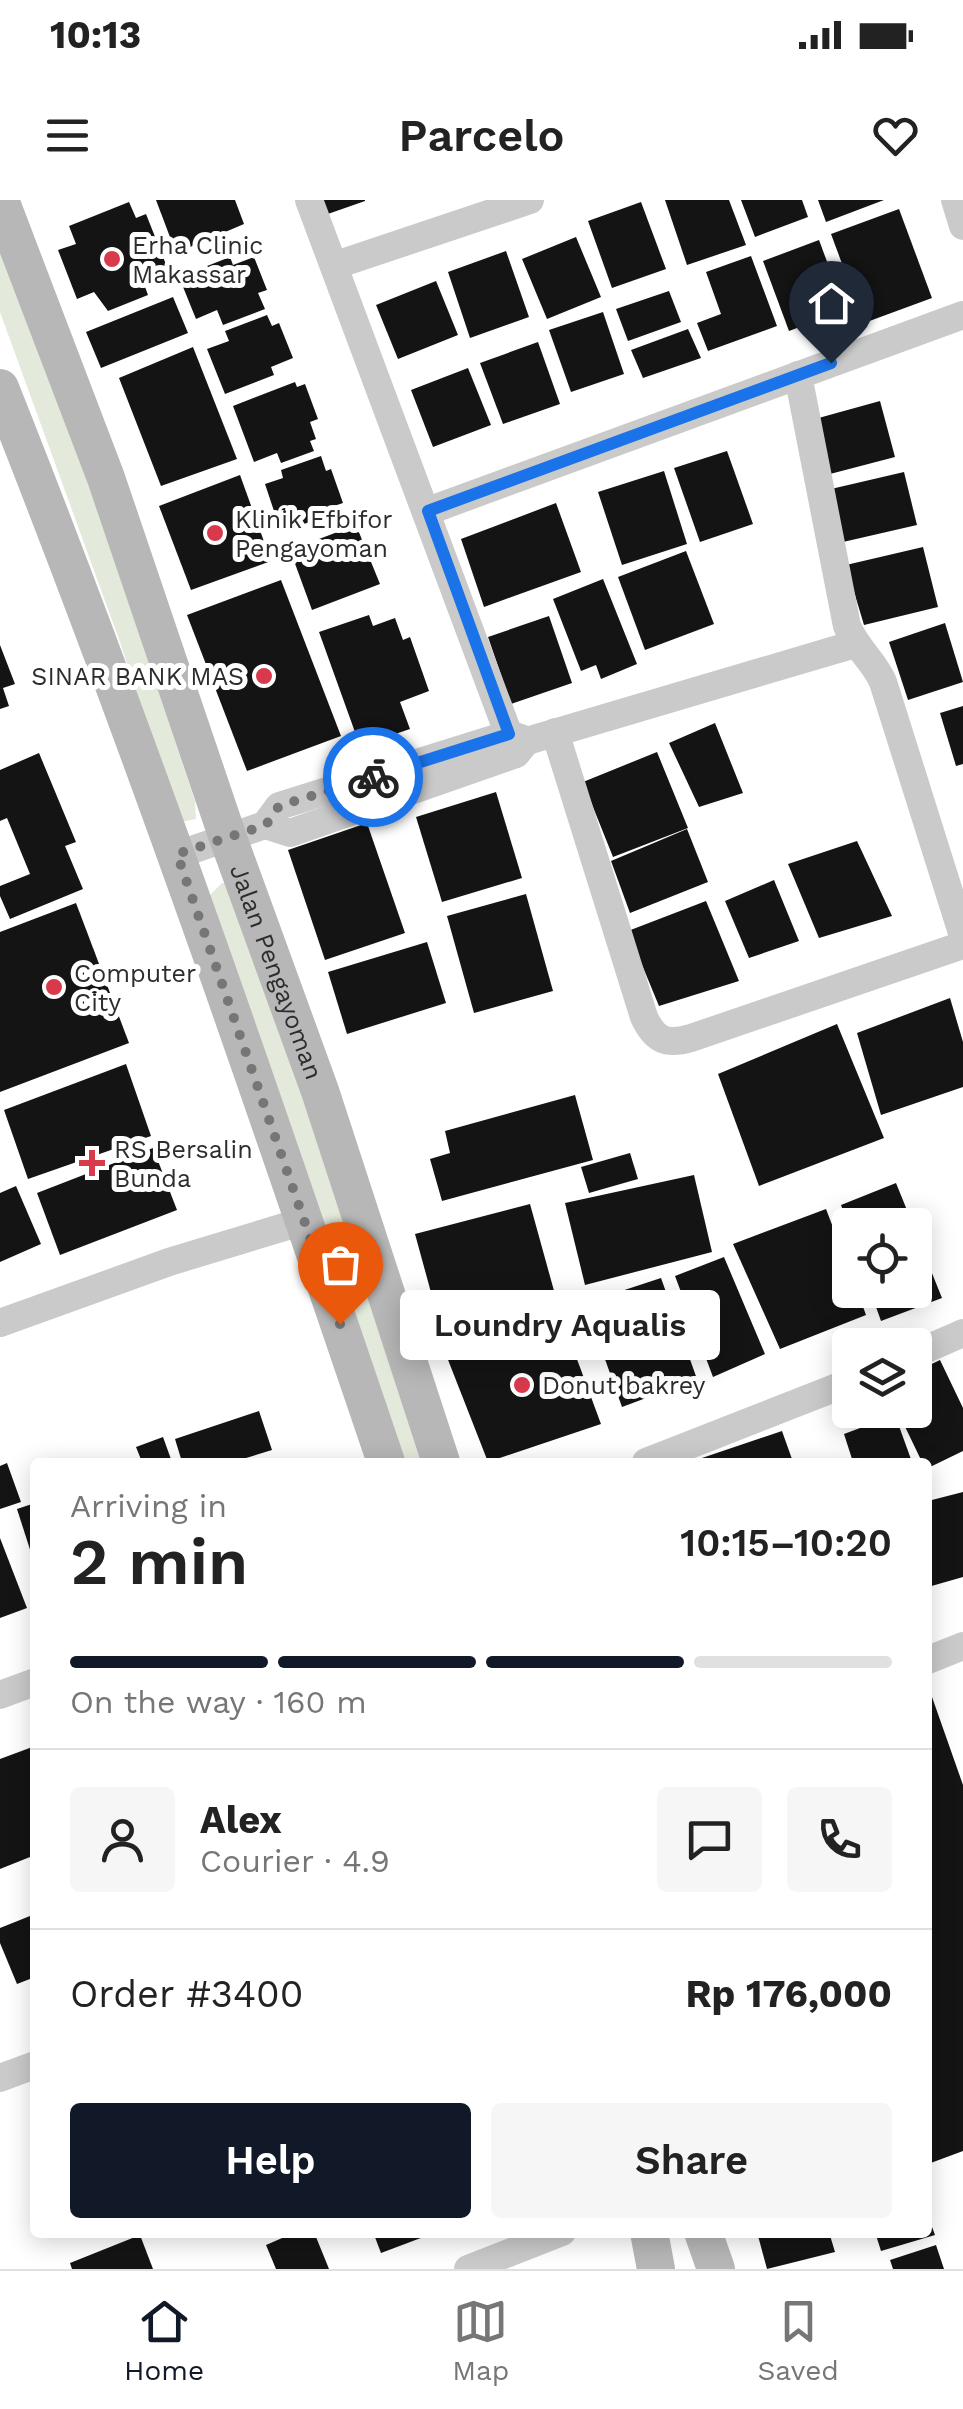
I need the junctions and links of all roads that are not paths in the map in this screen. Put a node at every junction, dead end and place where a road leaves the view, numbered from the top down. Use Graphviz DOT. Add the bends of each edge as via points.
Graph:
graph roads {
  1 [pos="0,200"];
  2 [pos="309,200"];
  3 [pos="530,200"];
  4 [pos="955,200"];
  5 [pos="963,226"];
  6 [pos="336,265"];
  7 [pos="963,315"];
  8 [pos="798,374"];
  9 [pos="0,388"];
  10 [pos="428,511"];
  11 [pos="855,644"];
  12 [pos="555,732"];
  13 [pos="517,743"];
  14 [pos="228,838"];
  15 [pos="177,854"];
  16 [pos="963,936"];
  17 [pos="963,945"];
  18 [pos="304,1220"];
  19 [pos="0,1323"];
  20 [pos="963,1333"];
  21 [pos="932,1347"];
  22 [pos="832,1389"];
  23 [pos="385,1458"];
  24 [pos="439,1458"];
  25 [pos="656,1458"];
  26 [pos="963,1646"];
  27 [pos="932,1658"];
  28 [pos="30,1684"];
  29 [pos="0,1694"];
  30 [pos="30,2067"];
  31 [pos="0,2078"];
  32 [pos="547,2238"];
  33 [pos="649,2238"];
  34 [pos="705,2238"];
  35 [pos="468,2269"];
  36 [pos="656,2269"];
  37 [pos="716,2269"];
  1 -- 14 [label="street, Jalan Pengayoman" via="106,478"];
  2 -- 6 [label="street"];
  3 -- 6 [label="street"];
  4 -- 5 [label="street"];
  6 -- 10 [label="street"];
  7 -- 8 [label="street"];
  8 -- 10 [label="street"];
  8 -- 11 [label="street"];
  9 -- 15 [label="street, Jalan Pengayoman"];
  10 -- 13 [label="street"];
  11 -- 12 [label="street"];
  11 -- 16 [label="street" via="883,682"];
  12 -- 13 [label="street"];
  12 -- 17 [label="street" via="644,1017 663,1042 692,1038"];
  13 -- 14 [label="street" via="290,834 266,825"];
  14 -- 15 [label="street"];
  14 -- 24 [label="street, Jalan Pengayoman" via="320,1091"];
  15 -- 18 [label="street, Jalan Pengayoman"];
  18 -- 19 [label="street"];
  18 -- 23 [label="street, Jalan Pengayoman"];
  20 -- 21 [label="street"];
  22 -- 25 [label="street"];
  26 -- 27 [label="street"];
  28 -- 29 [label="street"];
  30 -- 31 [label="street"];
  32 -- 35 [label="street"];
  33 -- 36 [label="street"];
  34 -- 37 [label="street"];
}
